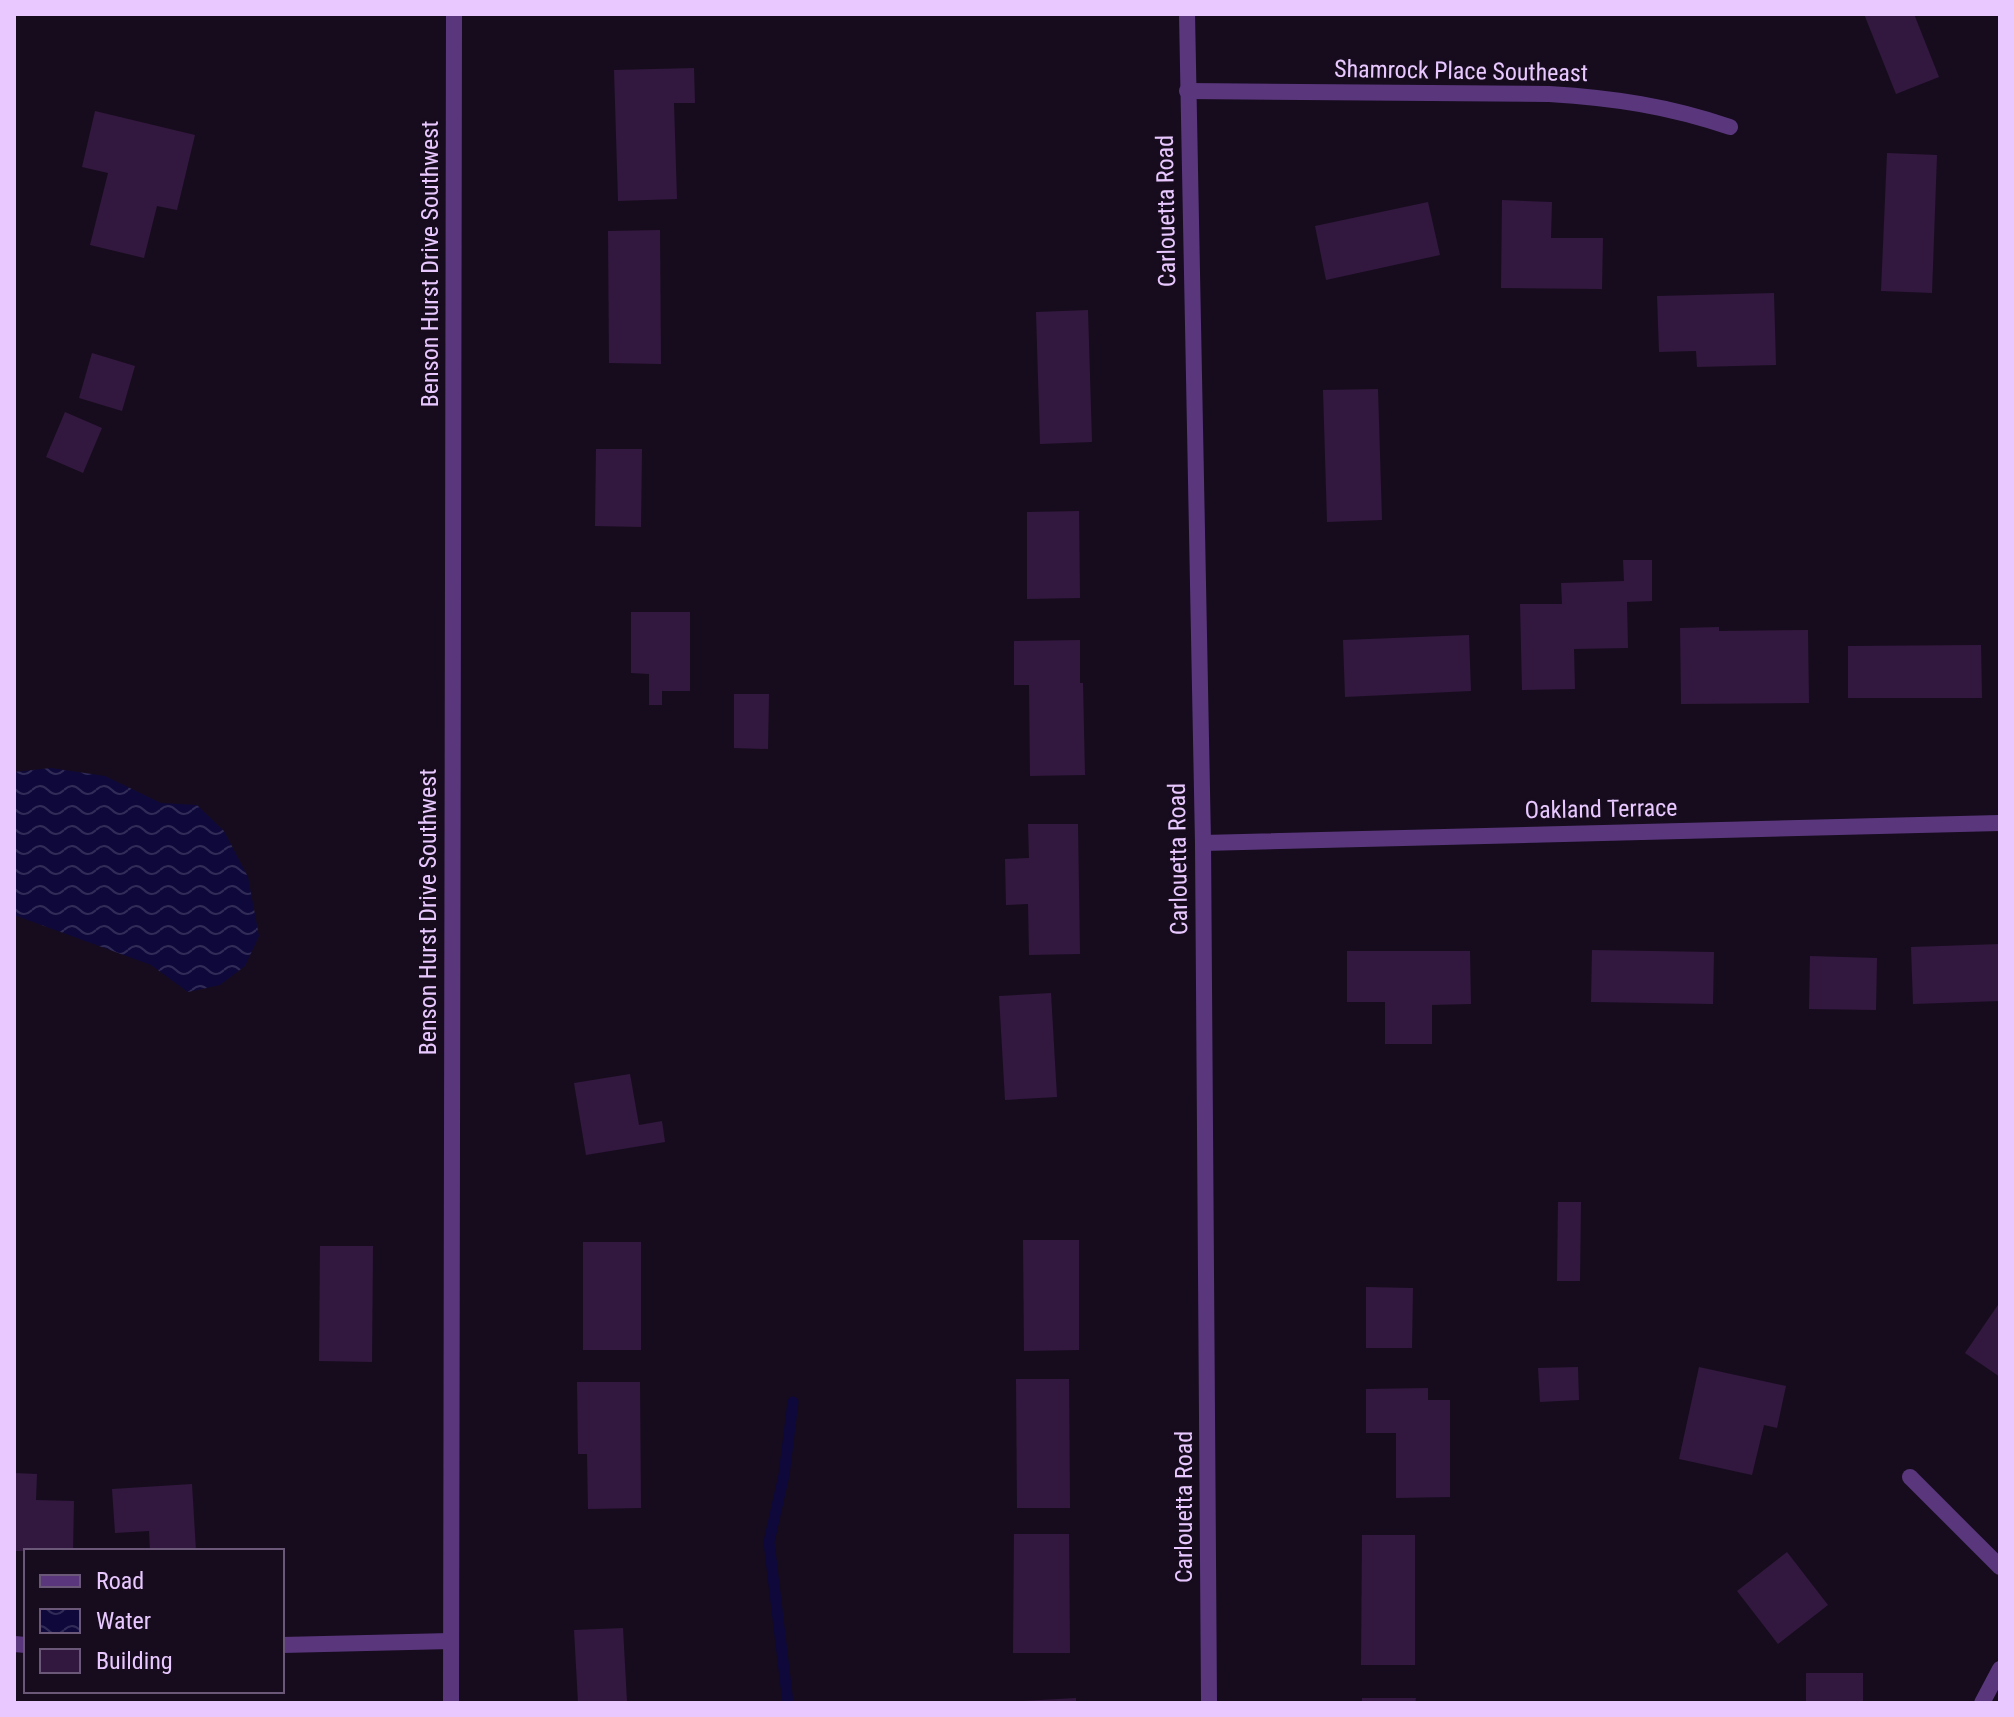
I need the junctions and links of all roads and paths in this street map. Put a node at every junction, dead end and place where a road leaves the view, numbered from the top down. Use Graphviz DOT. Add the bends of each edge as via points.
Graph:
graph roads {
  1 [pos="454,14"];
  2 [pos="1187,14"];
  3 [pos="1187,91"];
  4 [pos="1730,127"];
  5 [pos="2000,823"];
  6 [pos="1203,843"];
  7 [pos="1910,1477"];
  8 [pos="2000,1567"];
  9 [pos="451,1641"];
  10 [pos="284,1645"];
  11 [pos="2000,1669"];
  12 [pos="451,1703"];
  13 [pos="1209,1703"];
  14 [pos="1982,1703"];
  1 -- 9 [label="street, Benson Hurst Drive Southwest"];
  2 -- 3 [label="street, Carlouetta Road"];
  3 -- 4 [label="street, Shamrock Place Southeast" via="1602,97 1679,110"];
  3 -- 6 [label="street, Carlouetta Road"];
  5 -- 6 [label="street, Oakland Terrace"];
  6 -- 13 [label="street, Carlouetta Road"];
  7 -- 8 [label="street"];
  9 -- 10 [label="street"];
  9 -- 12 [label="street, Benson Hurst Drive Southwest"];
  11 -- 14 [label="street"];
}
